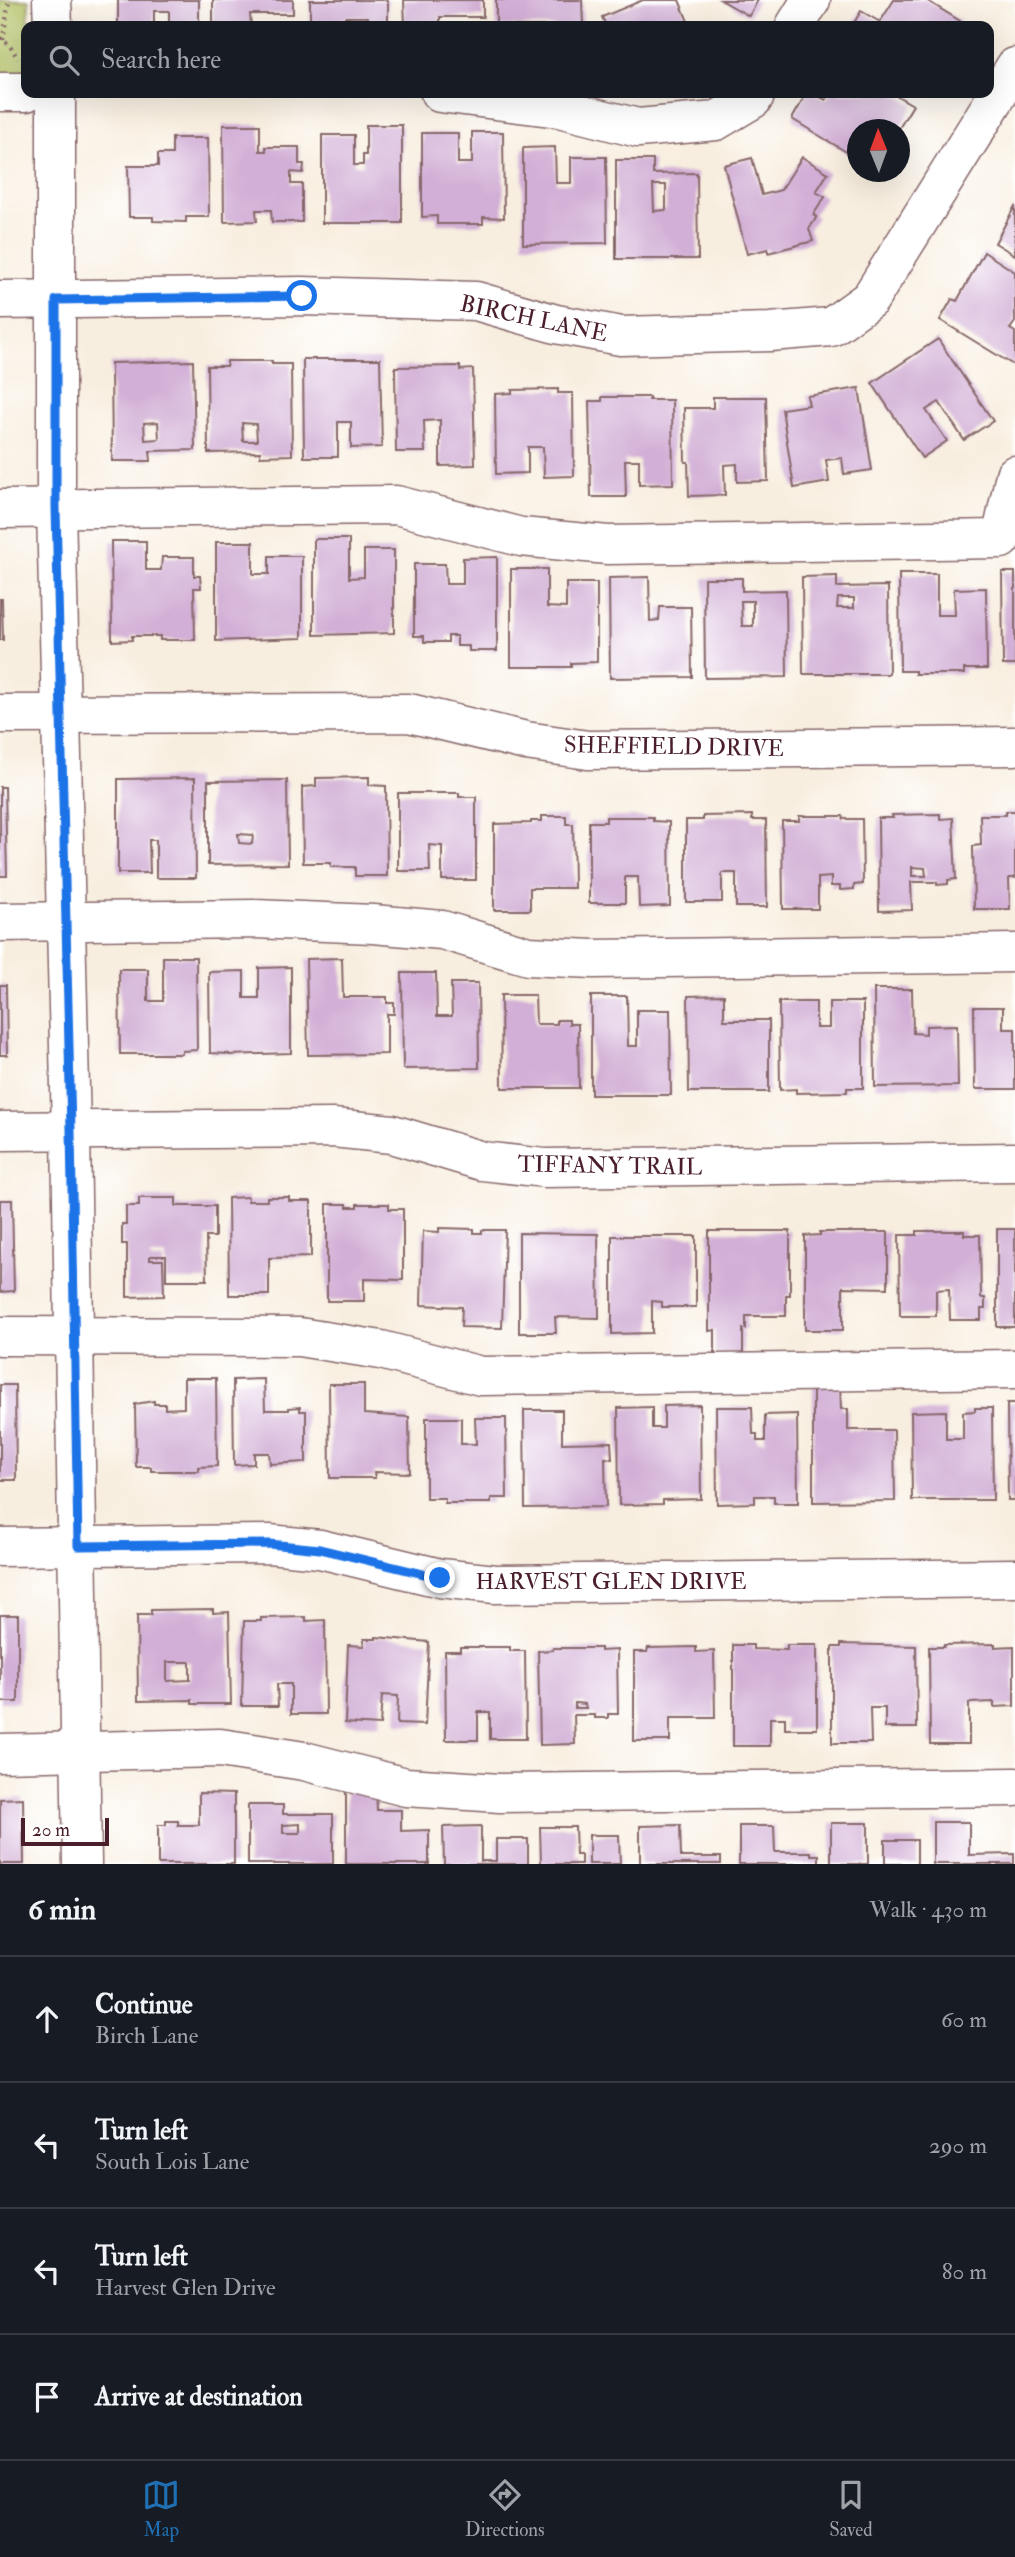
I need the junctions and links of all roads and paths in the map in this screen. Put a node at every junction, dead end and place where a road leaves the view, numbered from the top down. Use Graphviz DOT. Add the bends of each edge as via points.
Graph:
graph roads {
  1 [pos="9,0"];
  2 [pos="52,0"];
  3 [pos="811,0"];
  4 [pos="54,21"];
  5 [pos="798,21"];
  6 [pos="3,40"];
  7 [pos="1015,67"];
  8 [pos="0,92"];
  9 [pos="21,92"];
  10 [pos="56,98"];
  11 [pos="480,98"];
  12 [pos="754,98"];
  13 [pos="0,300"];
  14 [pos="56,300"];
  15 [pos="1015,475"];
  16 [pos="56,508"];
  17 [pos="0,509"];
  18 [pos="1008,539"];
  19 [pos="61,713"];
  20 [pos="0,715"];
  21 [pos="1015,746"];
  22 [pos="65,921"];
  23 [pos="0,922"];
  24 [pos="1015,953"];
  25 [pos="71,1130"];
  26 [pos="0,1131"];
  27 [pos="1015,1162"];
  28 [pos="75,1335"];
  29 [pos="0,1336"];
  30 [pos="1015,1369"];
  31 [pos="78,1546"];
  32 [pos="0,1547"];
  33 [pos="1015,1578"];
  34 [pos="81,1751"];
  35 [pos="0,1753"];
  36 [pos="1015,1787"];
  37 [pos="82,1864"];
  1 -- 6 [label="path"];
  2 -- 4 [label="street"];
  3 -- 5 [label="street"];
  7 -- 14 [label="street, BIRCH LANE" via="870,299 831,327 621,336 556,324 476,301 302,296"];
  8 -- 9 [label="street"];
  10 -- 14 [label="street"];
  11 -- 12 [label="street" via="559,108 638,128 716,121"];
  13 -- 14 [label="street, BIRCH LANE"];
  14 -- 16 [label="street"];
  15 -- 18 [label="street"];
  16 -- 17 [label="street"];
  16 -- 18 [label="street" via="396,505 521,537 608,545"];
  16 -- 19 [label="street"];
  19 -- 20 [label="street, SHEFFIELD DRIVE"];
  19 -- 21 [label="street, SHEFFIELD DRIVE" via="409,713 526,741 588,750"];
  19 -- 22 [label="street"];
  22 -- 23 [label="street"];
  22 -- 24 [label="street" via="254,919 373,924 442,930 528,956 594,959"];
  22 -- 25 [label="street"];
  25 -- 26 [label="street, TIFFANY TRAIL"];
  25 -- 27 [label="street, TIFFANY TRAIL" via="333,1128 392,1134 482,1161 545,1168"];
  25 -- 28 [label="street"];
  28 -- 29 [label="street"];
  28 -- 30 [label="street" via="299,1337 381,1350 481,1376"];
  28 -- 31 [label="street"];
  31 -- 32 [label="street, HARVEST GLEN DRIVE"];
  31 -- 33 [label="street, HARVEST GLEN DRIVE" via="269,1544 320,1549 440,1578 495,1584"];
  31 -- 34 [label="street"];
  34 -- 35 [label="street"];
  34 -- 36 [label="street" via="220,1748 304,1761 406,1787 500,1793"];
  34 -- 37 [label="street"];
}
